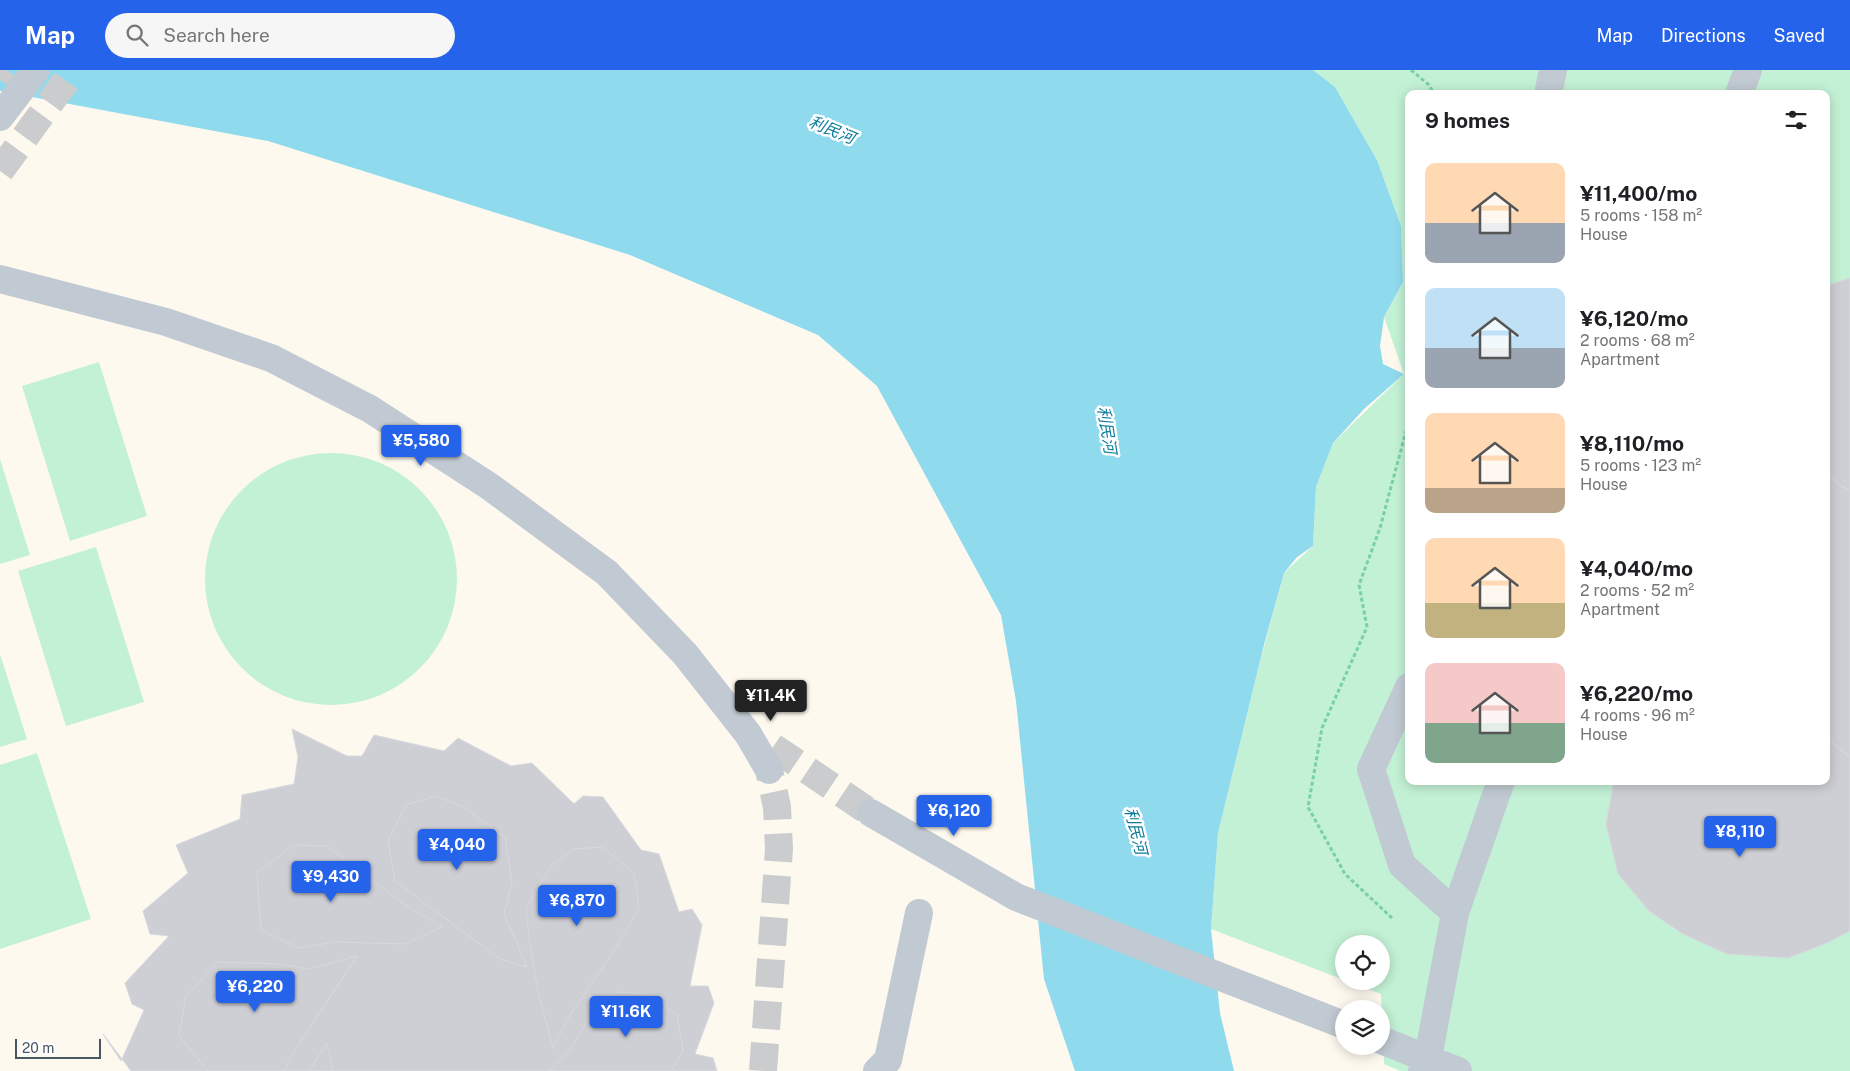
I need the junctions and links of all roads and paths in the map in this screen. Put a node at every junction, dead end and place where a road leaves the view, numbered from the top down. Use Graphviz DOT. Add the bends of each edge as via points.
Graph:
graph roads {
  1 [pos="36,70"];
  2 [pos="1411,70"];
  3 [pos="1553,70"];
  4 [pos="1748,70"];
  5 [pos="1432,90"];
  6 [pos="1549,90"];
  7 [pos="1740,90"];
  8 [pos="0,117"];
  9 [pos="0,280"];
  10 [pos="1405,435"];
  11 [pos="1405,696"];
  12 [pos="771,759"];
  13 [pos="1500,785"];
  14 [pos="871,813"];
  15 [pos="919,913"];
  16 [pos="1455,913"];
  17 [pos="1392,918"];
  18 [pos="1335,1021"];
  19 [pos="1390,1045"];
  20 [pos="1425,1064"];
  21 [pos="876,1071"];
  22 [pos="1458,1071"];
  1 -- 8 [label="street"];
  2 -- 5 [label="path"];
  3 -- 6 [label="street"];
  4 -- 7 [label="street"];
  9 -- 12 [label="street" via="166,322 271,358 370,409 489,486 607,573 685,654"];
  10 -- 17 [label="path" via="1380,528 1359,585 1367,627 1322,728 1308,807 1346,874"];
  11 -- 16 [label="street" via="1371,769 1402,865"];
  13 -- 16 [label="street"];
  14 -- 18 [label="street" via="1016,897"];
  15 -- 21 [label="street" via="888,1060"];
  16 -- 20 [label="street"];
  19 -- 20 [label="street"];
  20 -- 22 [label="street"];
}
